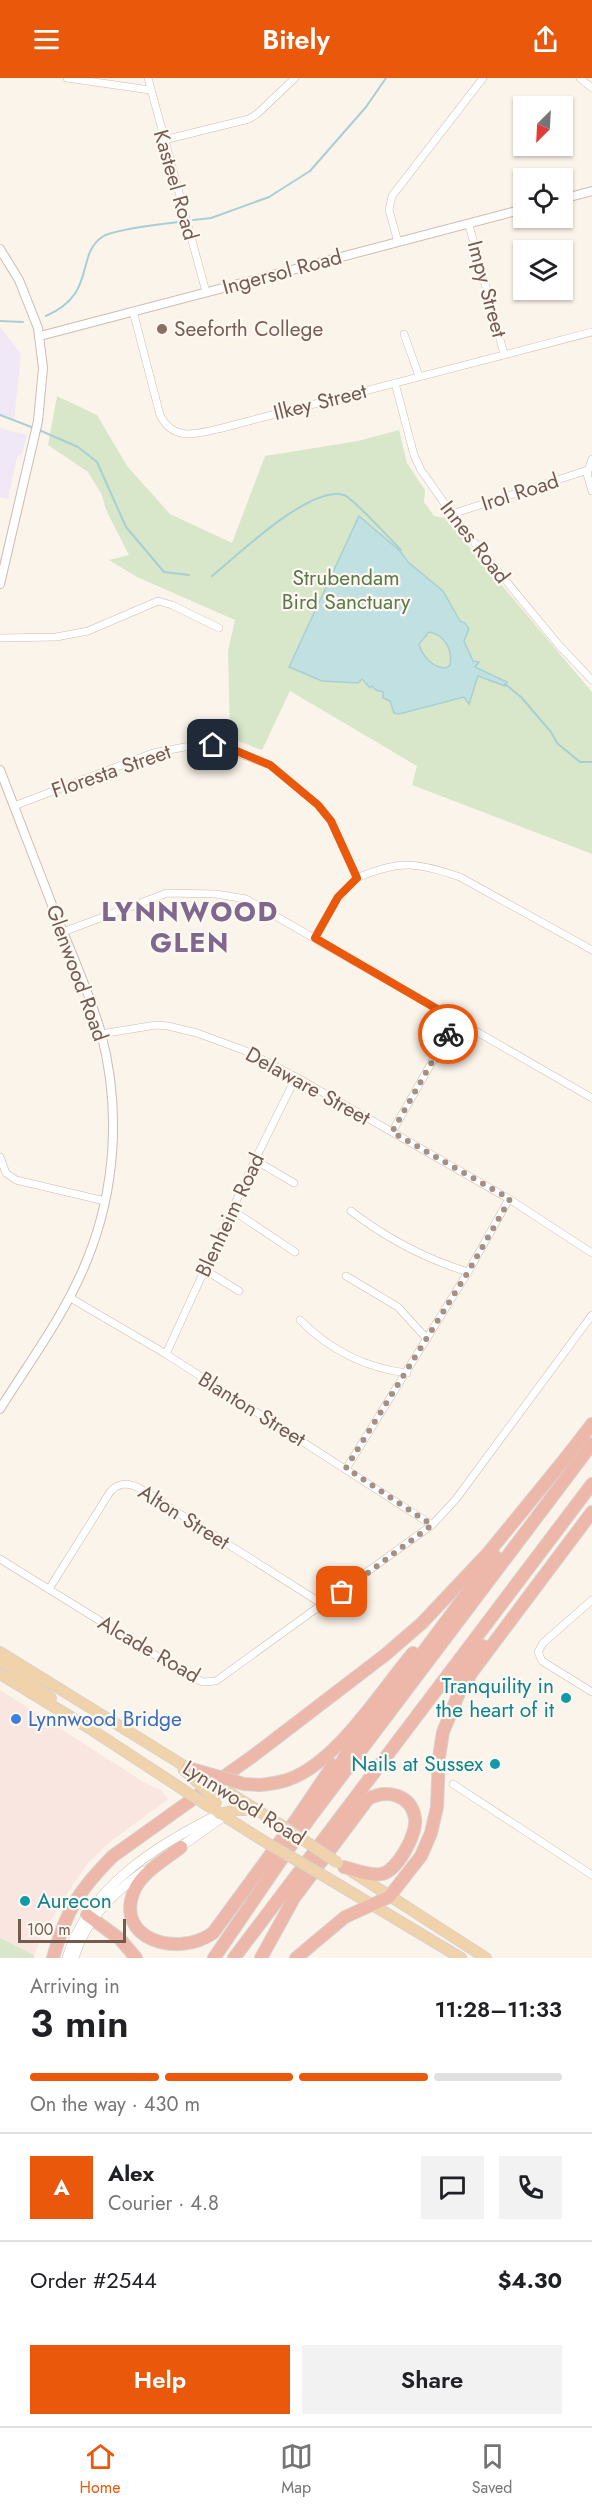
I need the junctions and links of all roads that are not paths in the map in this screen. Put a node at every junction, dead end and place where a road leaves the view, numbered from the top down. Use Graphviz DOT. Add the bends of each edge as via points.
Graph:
graph roads {
  1 [pos="68,78"];
  2 [pos="148,78"];
  3 [pos="294,78"];
  4 [pos="483,78"];
  5 [pos="580,78"];
  6 [pos="592,88"];
  7 [pos="150,90"];
  8 [pos="164,140"];
  9 [pos="592,192"];
  10 [pos="573,196"];
  11 [pos="513,212"];
  12 [pos="469,225"];
  13 [pos="398,242"];
  14 [pos="0,249"];
  15 [pos="206,292"];
  16 [pos="133,311"];
  17 [pos="592,332"];
  18 [pos="404,334"];
  19 [pos="40,336"];
  20 [pos="504,354"];
  21 [pos="419,376"];
  22 [pos="394,383"];
  23 [pos="592,459"];
  24 [pos="588,470"];
  25 [pos="592,491"];
  26 [pos="452,514"];
  27 [pos="3,560"];
  28 [pos="0,584"];
  29 [pos="219,628"];
  30 [pos="0,638"];
  31 [pos="592,680"];
  32 [pos="0,770"];
  33 [pos="14,806"];
  34 [pos="357,878"];
  35 [pos="63,932"];
  36 [pos="315,938"];
  37 [pos="592,950"];
  38 [pos="456,1020"];
  39 [pos="101,1034"];
  40 [pos="297,1077"];
  41 [pos="592,1098"];
  42 [pos="392,1132"];
  43 [pos="0,1157"];
  44 [pos="255,1160"];
  45 [pos="294,1183"];
  46 [pos="510,1199"];
  47 [pos="105,1201"];
  48 [pos="232,1210"];
  49 [pos="351,1211"];
  50 [pos="295,1252"];
  51 [pos="592,1253"];
  52 [pos="205,1270"];
  53 [pos="468,1272"];
  54 [pos="345,1276"];
  55 [pos="239,1291"];
  56 [pos="69,1298"];
  57 [pos="592,1315"];
  58 [pos="300,1320"];
  59 [pos="427,1339"];
  60 [pos="166,1354"];
  61 [pos="407,1373"];
  62 [pos="0,1409"];
  63 [pos="592,1424"];
  64 [pos="592,1444"];
  65 [pos="569,1454"];
  66 [pos="346,1468"];
  67 [pos="592,1484"];
  68 [pos="592,1512"];
  69 [pos="432,1525"];
  70 [pos="0,1559"];
  71 [pos="492,1560"];
  72 [pos="549,1570"];
  73 [pos="49,1589"];
  74 [pos="592,1600"];
  75 [pos="324,1605"];
  76 [pos="0,1652"];
  77 [pos="0,1660"];
  78 [pos="0,1674"];
  79 [pos="592,1692"];
  80 [pos="361,1719"];
  81 [pos="90,1728"];
  82 [pos="388,1753"];
  83 [pos="185,1767"];
  84 [pos="453,1784"];
  85 [pos="218,1810"];
  86 [pos="257,1810"];
  87 [pos="309,1820"];
  88 [pos="181,1847"];
  89 [pos="341,1865"];
  90 [pos="592,1875"];
  91 [pos="389,1897"];
  92 [pos="373,1905"];
  93 [pos="90,1917"];
  94 [pos="53,1958"];
  95 [pos="67,1958"];
  96 [pos="74,1958"];
  97 [pos="136,1958"];
  98 [pos="214,1958"];
  99 [pos="234,1958"];
  100 [pos="261,1958"];
  101 [pos="296,1958"];
  102 [pos="461,1958"];
  103 [pos="486,1958"];
  1 -- 7 [label="street"];
  2 -- 7 [label="street, Kasteel Road"];
  3 -- 8 [label="street" via="251,118"];
  4 -- 13 [label="street" via="392,196 389,210"];
  5 -- 6 [label="street"];
  7 -- 8 [label="street, Kasteel Road"];
  8 -- 15 [label="street, Kasteel Road"];
  9 -- 10 [label="street"];
  11 -- 12 [label="street, Ingersol Road"];
  12 -- 13 [label="street, Ingersol Road"];
  12 -- 20 [label="street, Impy Street"];
  13 -- 15 [label="street, Ingersol Road"];
  14 -- 19 [label="street" via="21,285"];
  15 -- 16 [label="street, Ingersol Road"];
  16 -- 19 [label="street, Ingersol Road"];
  16 -- 22 [label="street, Ilkey Street" via="160,415 168,427 181,434 207,431"];
  17 -- 20 [label="street, Ilkey Street"];
  18 -- 21 [label="street"];
  19 -- 27 [label="street" via="43,368 38,421"];
  20 -- 21 [label="street, Ilkey Street"];
  21 -- 22 [label="street, Ilkey Street"];
  22 -- 26 [label="street, Innes Road" via="416,462"];
  23 -- 24 [label="street"];
  24 -- 25 [label="street"];
  24 -- 26 [label="street, Irol Road"];
  26 -- 31 [label="street, Innes Road"];
  27 -- 28 [label="street"];
  29 -- 30 [label="street" via="158,601 82,633"];
  32 -- 33 [label="street, Glenwood Road"];
  33 -- 34 [label="street, Floresta Street" via="153,753 218,746 274,767 323,809"];
  33 -- 35 [label="street, Glenwood Road"];
  34 -- 36 [label="street" via="338,897"];
  34 -- 37 [label="street" via="399,864 442,871"];
  35 -- 36 [label="street" via="158,896 188,892 246,899"];
  35 -- 39 [label="street, Glenwood Road"];
  36 -- 38 [label="street"];
  38 -- 41 [label="street"];
  38 -- 42 [label="street"];
  39 -- 40 [label="street, Delaware Street" via="168,1026 238,1047"];
  39 -- 47 [label="street, Glenwood Road" via="113,1116 112,1161"];
  40 -- 42 [label="street, Delaware Street"];
  40 -- 44 [label="street, Blenheim Road"];
  42 -- 46 [label="street, Delaware Street"];
  43 -- 47 [label="street" via="6,1173 16,1180"];
  44 -- 45 [label="street"];
  44 -- 48 [label="street, Blenheim Road"];
  46 -- 51 [label="street, Delaware Street"];
  46 -- 53 [label="street"];
  47 -- 56 [label="street, Glenwood Road" via="87,1261"];
  48 -- 50 [label="street"];
  48 -- 52 [label="street, Blenheim Road"];
  49 -- 53 [label="street" via="399,1243"];
  52 -- 55 [label="street"];
  52 -- 60 [label="street, Blenheim Road"];
  53 -- 59 [label="street"];
  54 -- 59 [label="street" via="398,1307"];
  56 -- 60 [label="street, Blanton Street"];
  56 -- 62 [label="street, Glenwood Road"];
  57 -- 69 [label="street, Alcade Road" via="456,1499"];
  58 -- 61 [label="street" via="347,1356"];
  59 -- 61 [label="street"];
  60 -- 66 [label="street, Blanton Street"];
  61 -- 66 [label="street"];
  63 -- 65 [label="highway"];
  64 -- 87 [label="highway"];
  65 -- 71 [label="highway"];
  65 -- 94 [label="highway" via="489,1552 423,1623 253,1756 106,1863 71,1905"];
  66 -- 69 [label="street, Blanton Street"];
  67 -- 82 [label="highway"];
  68 -- 72 [label="highway"];
  69 -- 75 [label="street, Alcade Road"];
  70 -- 73 [label="street, Alcade Road"];
  71 -- 80 [label="highway"];
  71 -- 87 [label="highway" via="346,1755"];
  72 -- 82 [label="highway"];
  72 -- 91 [label="highway" via="459,1693 440,1746 437,1807 431,1833 421,1856"];
  73 -- 75 [label="street, Alcade Road" via="203,1682 222,1678"];
  73 -- 75 [label="street, Alton Street" via="110,1492 127,1484"];
  74 -- 79 [label="street" via="543,1643 538,1652 542,1660"];
  76 -- 83 [label="main road, Lynnwood Road"];
  77 -- 81 [label="main road"];
  78 -- 81 [label="main road, Lynnwood Road"];
  80 -- 83 [label="highway, bridge" via="318,1762 287,1780 244,1785"];
  80 -- 88 [label="highway" via="298,1817 213,1932 199,1946 169,1952 154,1947 141,1936 131,1906 144,1877"];
  81 -- 85 [label="main road, Lynnwood Road, bridge"];
  82 -- 99 [label="highway"];
  83 -- 85 [label="main road, bridge" via="208,1792"];
  83 -- 86 [label="main road, Lynnwood Road, bridge"];
  84 -- 90 [label="street"];
  85 -- 86 [label="main road"];
  85 -- 88 [label="main road"];
  85 -- 92 [label="main road, Lynnwood Road, bridge"];
  85 -- 93 [label="main road" via="120,1877 101,1896"];
  86 -- 89 [label="main road, Lynnwood Road, bridge"];
  87 -- 98 [label="highway"];
  88 -- 93 [label="main road" via="124,1886"];
  89 -- 91 [label="main road, Lynnwood Road"];
  89 -- 100 [label="highway" via="381,1874 388,1872 416,1824 406,1801 391,1793 368,1799 294,1898"];
  91 -- 92 [label="highway"];
  91 -- 103 [label="main road, Lynnwood Road"];
  92 -- 101 [label="highway" via="345,1917"];
  92 -- 102 [label="main road, Lynnwood Road"];
  93 -- 95 [label="main road"];
  93 -- 96 [label="main road"];
  93 -- 97 [label="highway" via="120,1939"];
}
